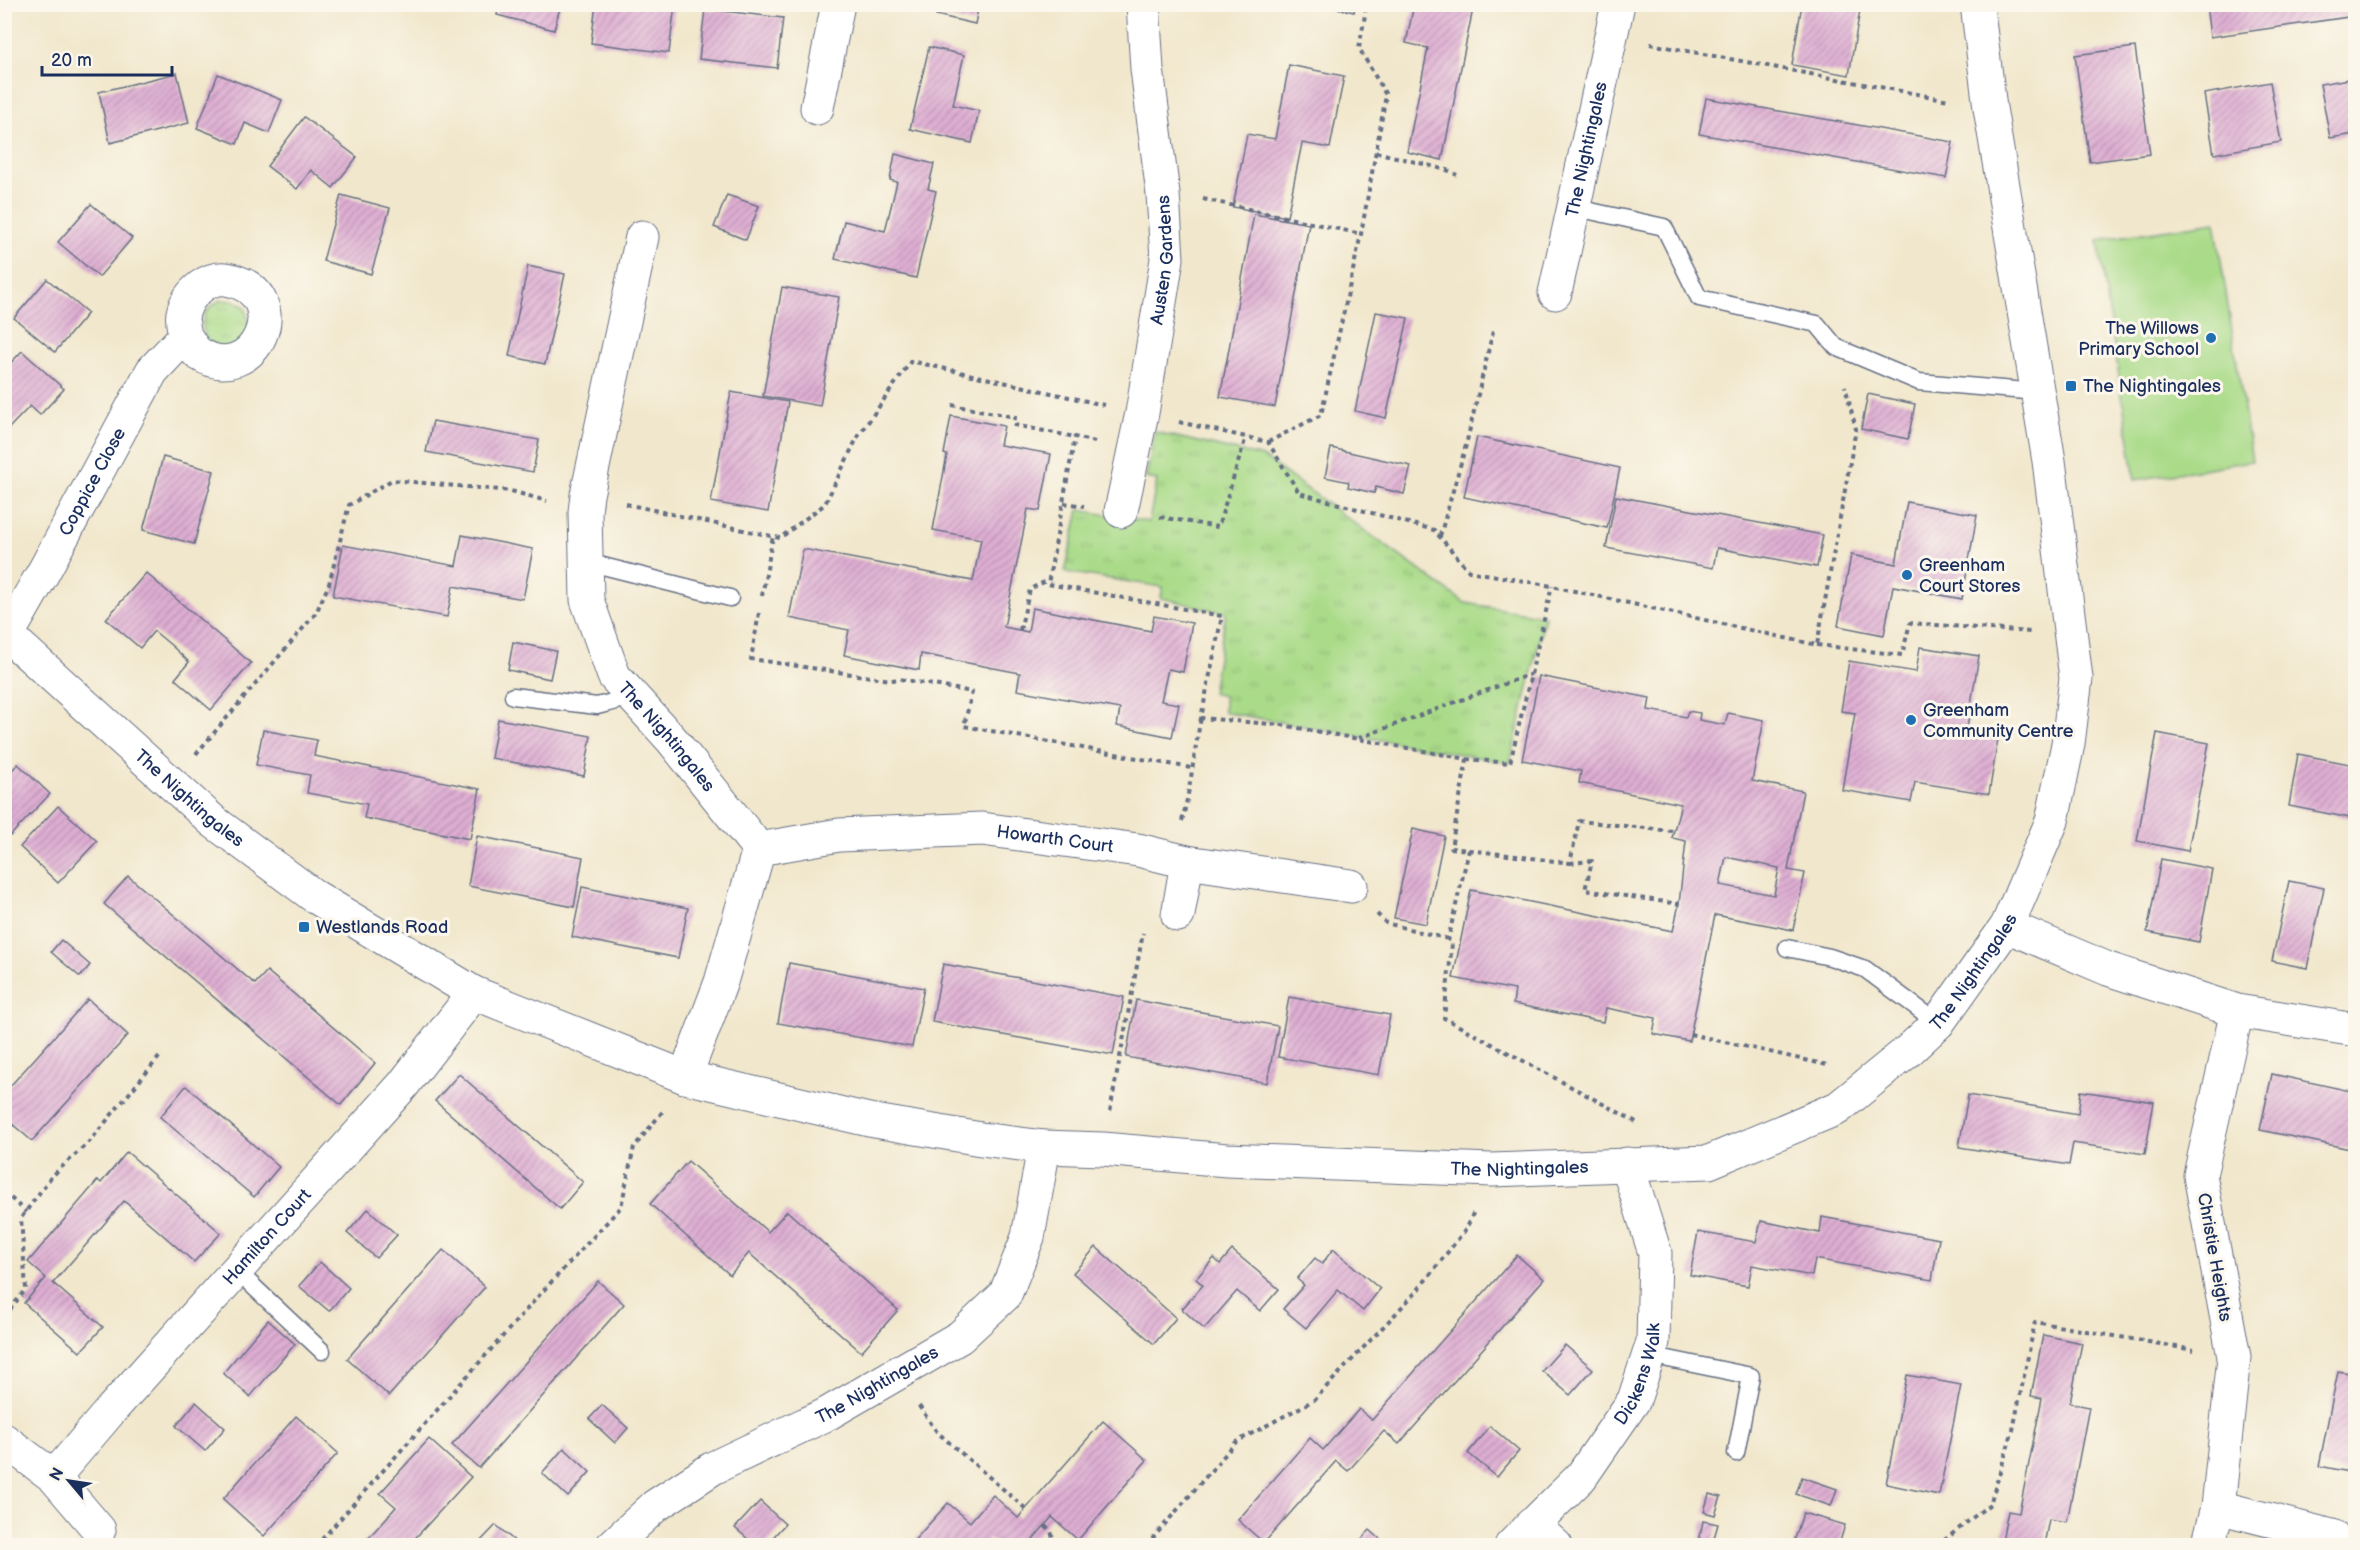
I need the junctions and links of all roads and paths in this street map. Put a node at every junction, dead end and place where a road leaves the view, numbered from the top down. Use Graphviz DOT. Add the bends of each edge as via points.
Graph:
graph roads {
  1 [pos="838,4"];
  2 [pos="1143,4"];
  3 [pos="1367,4"];
  4 [pos="1618,4"];
  5 [pos="1977,4"];
  6 [pos="1611,37"];
  7 [pos="817,108"];
  8 [pos="1990,108"];
  9 [pos="1376,152"];
  10 [pos="1457,175"];
  11 [pos="1163,195"];
  12 [pos="1572,207"];
  13 [pos="1361,234"];
  14 [pos="642,237"];
  15 [pos="1556,293"];
  16 [pos="1494,327"];
  17 [pos="185,336"];
  18 [pos="1836,347"];
  19 [pos="2037,392"];
  20 [pos="952,405"];
  21 [pos="1142,413"];
  22 [pos="1075,437"];
  23 [pos="1246,437"];
  24 [pos="1268,442"];
  25 [pos="1134,452"];
  26 [pos="586,503"];
  27 [pos="1064,503"];
  28 [pos="1121,511"];
  29 [pos="773,536"];
  30 [pos="1440,536"];
  31 [pos="586,562"];
  32 [pos="1049,579"];
  33 [pos="1552,586"];
  34 [pos="730,598"];
  35 [pos="1020,630"];
  36 [pos="6,633"];
  37 [pos="2071,635"];
  38 [pos="1817,645"];
  39 [pos="1531,674"];
  40 [pos="513,696"];
  41 [pos="632,696"];
  42 [pos="1202,718"];
  43 [pos="1358,738"];
  44 [pos="1467,759"];
  45 [pos="1191,768"];
  46 [pos="171,782"];
  47 [pos="1673,831"];
  48 [pos="759,849"];
  49 [pos="1469,850"];
  50 [pos="1180,860"];
  51 [pos="1570,863"];
  52 [pos="1351,886"];
  53 [pos="1679,904"];
  54 [pos="1178,915"];
  55 [pos="1144,922"];
  56 [pos="2007,926"];
  57 [pos="1448,939"];
  58 [pos="1787,948"];
  59 [pos="474,993"];
  60 [pos="2237,1011"];
  61 [pos="1938,1023"];
  62 [pos="2355,1030"];
  63 [pos="1690,1034"];
  64 [pos="160,1056"];
  65 [pos="685,1077"];
  66 [pos="1854,1094"];
  67 [pos="1648,1129"];
  68 [pos="1044,1147"];
  69 [pos="1103,1149"];
  70 [pos="1627,1164"];
  71 [pos="1492,1170"];
  72 [pos="4,1192"];
  73 [pos="26,1212"];
  74 [pos="237,1271"];
  75 [pos="4,1317"];
  76 [pos="322,1351"];
  77 [pos="1649,1355"];
  78 [pos="2234,1357"];
  79 [pos="897,1373"];
  80 [pos="4,1440"];
  81 [pos="1736,1454"];
  82 [pos="54,1477"];
  83 [pos="2218,1507"];
  84 [pos="1026,1509"];
  85 [pos="1045,1526"];
  86 [pos="99,1530"];
  87 [pos="1521,1534"];
  88 [pos="2332,1536"];
  89 [pos="316,1545"];
  90 [pos="612,1545"];
  91 [pos="1055,1545"];
  92 [pos="1146,1545"];
  93 [pos="1556,1545"];
  94 [pos="1937,1545"];
  95 [pos="2208,1545"];
  1 -- 7 [label="street"];
  2 -- 11 [label="street, Austen Gardens"];
  3 -- 9 [label="path" via="1359,48 1386,95"];
  4 -- 6 [label="street, The Nightingales"];
  5 -- 8 [label="street, The Nightingales"];
  6 -- 8 [label="path"];
  6 -- 12 [label="street, The Nightingales"];
  8 -- 19 [label="street, The Nightingales"];
  9 -- 10 [label="path"];
  9 -- 13 [label="path"];
  11 -- 13 [label="path" via="1200,199"];
  11 -- 21 [label="street, Austen Gardens" via="1167,259"];
  12 -- 15 [label="street, The Nightingales"];
  12 -- 18 [label="lane" via="1664,227 1699,298 1817,324"];
  13 -- 24 [label="path" via="1320,415"];
  14 -- 26 [label="street, The Nightingales"];
  16 -- 30 [label="path"];
  17 -- 36 [label="street, Coppice Close" via="152,371 44,571"];
  18 -- 19 [label="lane" via="1918,382"];
  18 -- 38 [label="path" via="1856,429"];
  19 -- 37 [label="street, The Nightingales"];
  20 -- 22 [label="path" via="1015,417 1014,425"];
  21 -- 23 [label="path"];
  21 -- 25 [label="street, Austen Gardens"];
  21 -- 29 [label="path" via="911,361 857,438 825,504 780,538"];
  22 -- 25 [label="path"];
  22 -- 27 [label="path"];
  23 -- 24 [label="path"];
  23 -- 28 [label="path" via="1218,527"];
  24 -- 30 [label="path" via="1299,493 1434,530"];
  25 -- 28 [label="street, Austen Gardens"];
  26 -- 29 [label="path"];
  26 -- 31 [label="street, The Nightingales"];
  26 -- 46 [label="path" via="511,491 392,480 349,505 329,584 316,613"];
  27 -- 28 [label="path"];
  27 -- 32 [label="path"];
  29 -- 45 [label="path" via="751,659 972,692 964,726"];
  30 -- 33 [label="path" via="1469,571"];
  31 -- 34 [label="lane"];
  31 -- 41 [label="street, The Nightingales" via="587,600 614,676"];
  32 -- 35 [label="path" via="1030,589"];
  32 -- 42 [label="path" via="1048,584 1222,616"];
  33 -- 38 [label="path"];
  33 -- 39 [label="path"];
  36 -- 46 [label="street, The Nightingales"];
  37 -- 38 [label="path" via="1910,623 1902,655"];
  37 -- 56 [label="street, The Nightingales" via="2076,678 2068,744 2052,821"];
  39 -- 43 [label="path"];
  39 -- 44 [label="path" via="1510,763"];
  40 -- 41 [label="lane" via="597,706"];
  41 -- 48 [label="street, The Nightingales"];
  42 -- 43 [label="path" via="1282,725"];
  42 -- 45 [label="path"];
  43 -- 44 [label="path"];
  44 -- 49 [label="path" via="1451,848"];
  45 -- 50 [label="path"];
  46 -- 59 [label="street, The Nightingales" via="214,822 314,896"];
  47 -- 51 [label="path" via="1579,821"];
  48 -- 50 [label="street, Howarth Court" via="839,835 982,829 1138,850"];
  48 -- 65 [label="street" via="721,982"];
  49 -- 51 [label="path"];
  49 -- 57 [label="path"];
  50 -- 52 [label="street, Howarth Court"];
  50 -- 54 [label="street"];
  51 -- 53 [label="path" via="1592,861 1585,890"];
  52 -- 57 [label="path" via="1386,923"];
  55 -- 69 [label="path"];
  56 -- 60 [label="street" via="2108,969"];
  56 -- 61 [label="street, The Nightingales"];
  57 -- 67 [label="path" via="1452,943 1444,1018"];
  58 -- 61 [label="lane" via="1865,969"];
  59 -- 65 [label="street, The Nightingales"];
  59 -- 74 [label="street, Hamilton Court" via="403,1085"];
  60 -- 62 [label="street"];
  60 -- 78 [label="street, Christie Heights" via="2200,1175"];
  61 -- 66 [label="street, The Nightingales"];
  63 -- 66 [label="path" via="1827,1065"];
  64 -- 73 [label="path" via="90,1141 51,1177"];
  65 -- 68 [label="street, The Nightingales" via="869,1120"];
  65 -- 89 [label="path" via="666,1108 633,1147 621,1207"];
  66 -- 70 [label="street, The Nightingales" via="1838,1108 1709,1162"];
  68 -- 69 [label="street, The Nightingales"];
  68 -- 79 [label="street, The Nightingales" via="1028,1237 1005,1294 960,1336"];
  69 -- 71 [label="street, The Nightingales" via="1227,1160"];
  70 -- 71 [label="street, The Nightingales"];
  70 -- 77 [label="street, Dickens Walk" via="1655,1253 1653,1342"];
  71 -- 92 [label="path" via="1466,1229 1417,1291 1314,1400 1236,1442"];
  72 -- 73 [label="path"];
  73 -- 75 [label="path" via="21,1218 26,1289"];
  74 -- 76 [label="lane"];
  74 -- 82 [label="street, Hamilton Court"];
  77 -- 81 [label="lane" via="1751,1376"];
  77 -- 87 [label="street, Dickens Walk" via="1634,1400 1581,1477"];
  78 -- 83 [label="street, Christie Heights"];
  78 -- 94 [label="path" via="2035,1322 2013,1430 1990,1504"];
  79 -- 84 [label="path" via="937,1432"];
  79 -- 90 [label="street, The Nightingales" via="827,1414 713,1468 656,1506"];
  80 -- 82 [label="street"];
  82 -- 86 [label="street"];
  83 -- 88 [label="street"];
  83 -- 95 [label="street, Christie Heights"];
  85 -- 91 [label="path"];
  87 -- 93 [label="street"];
}
